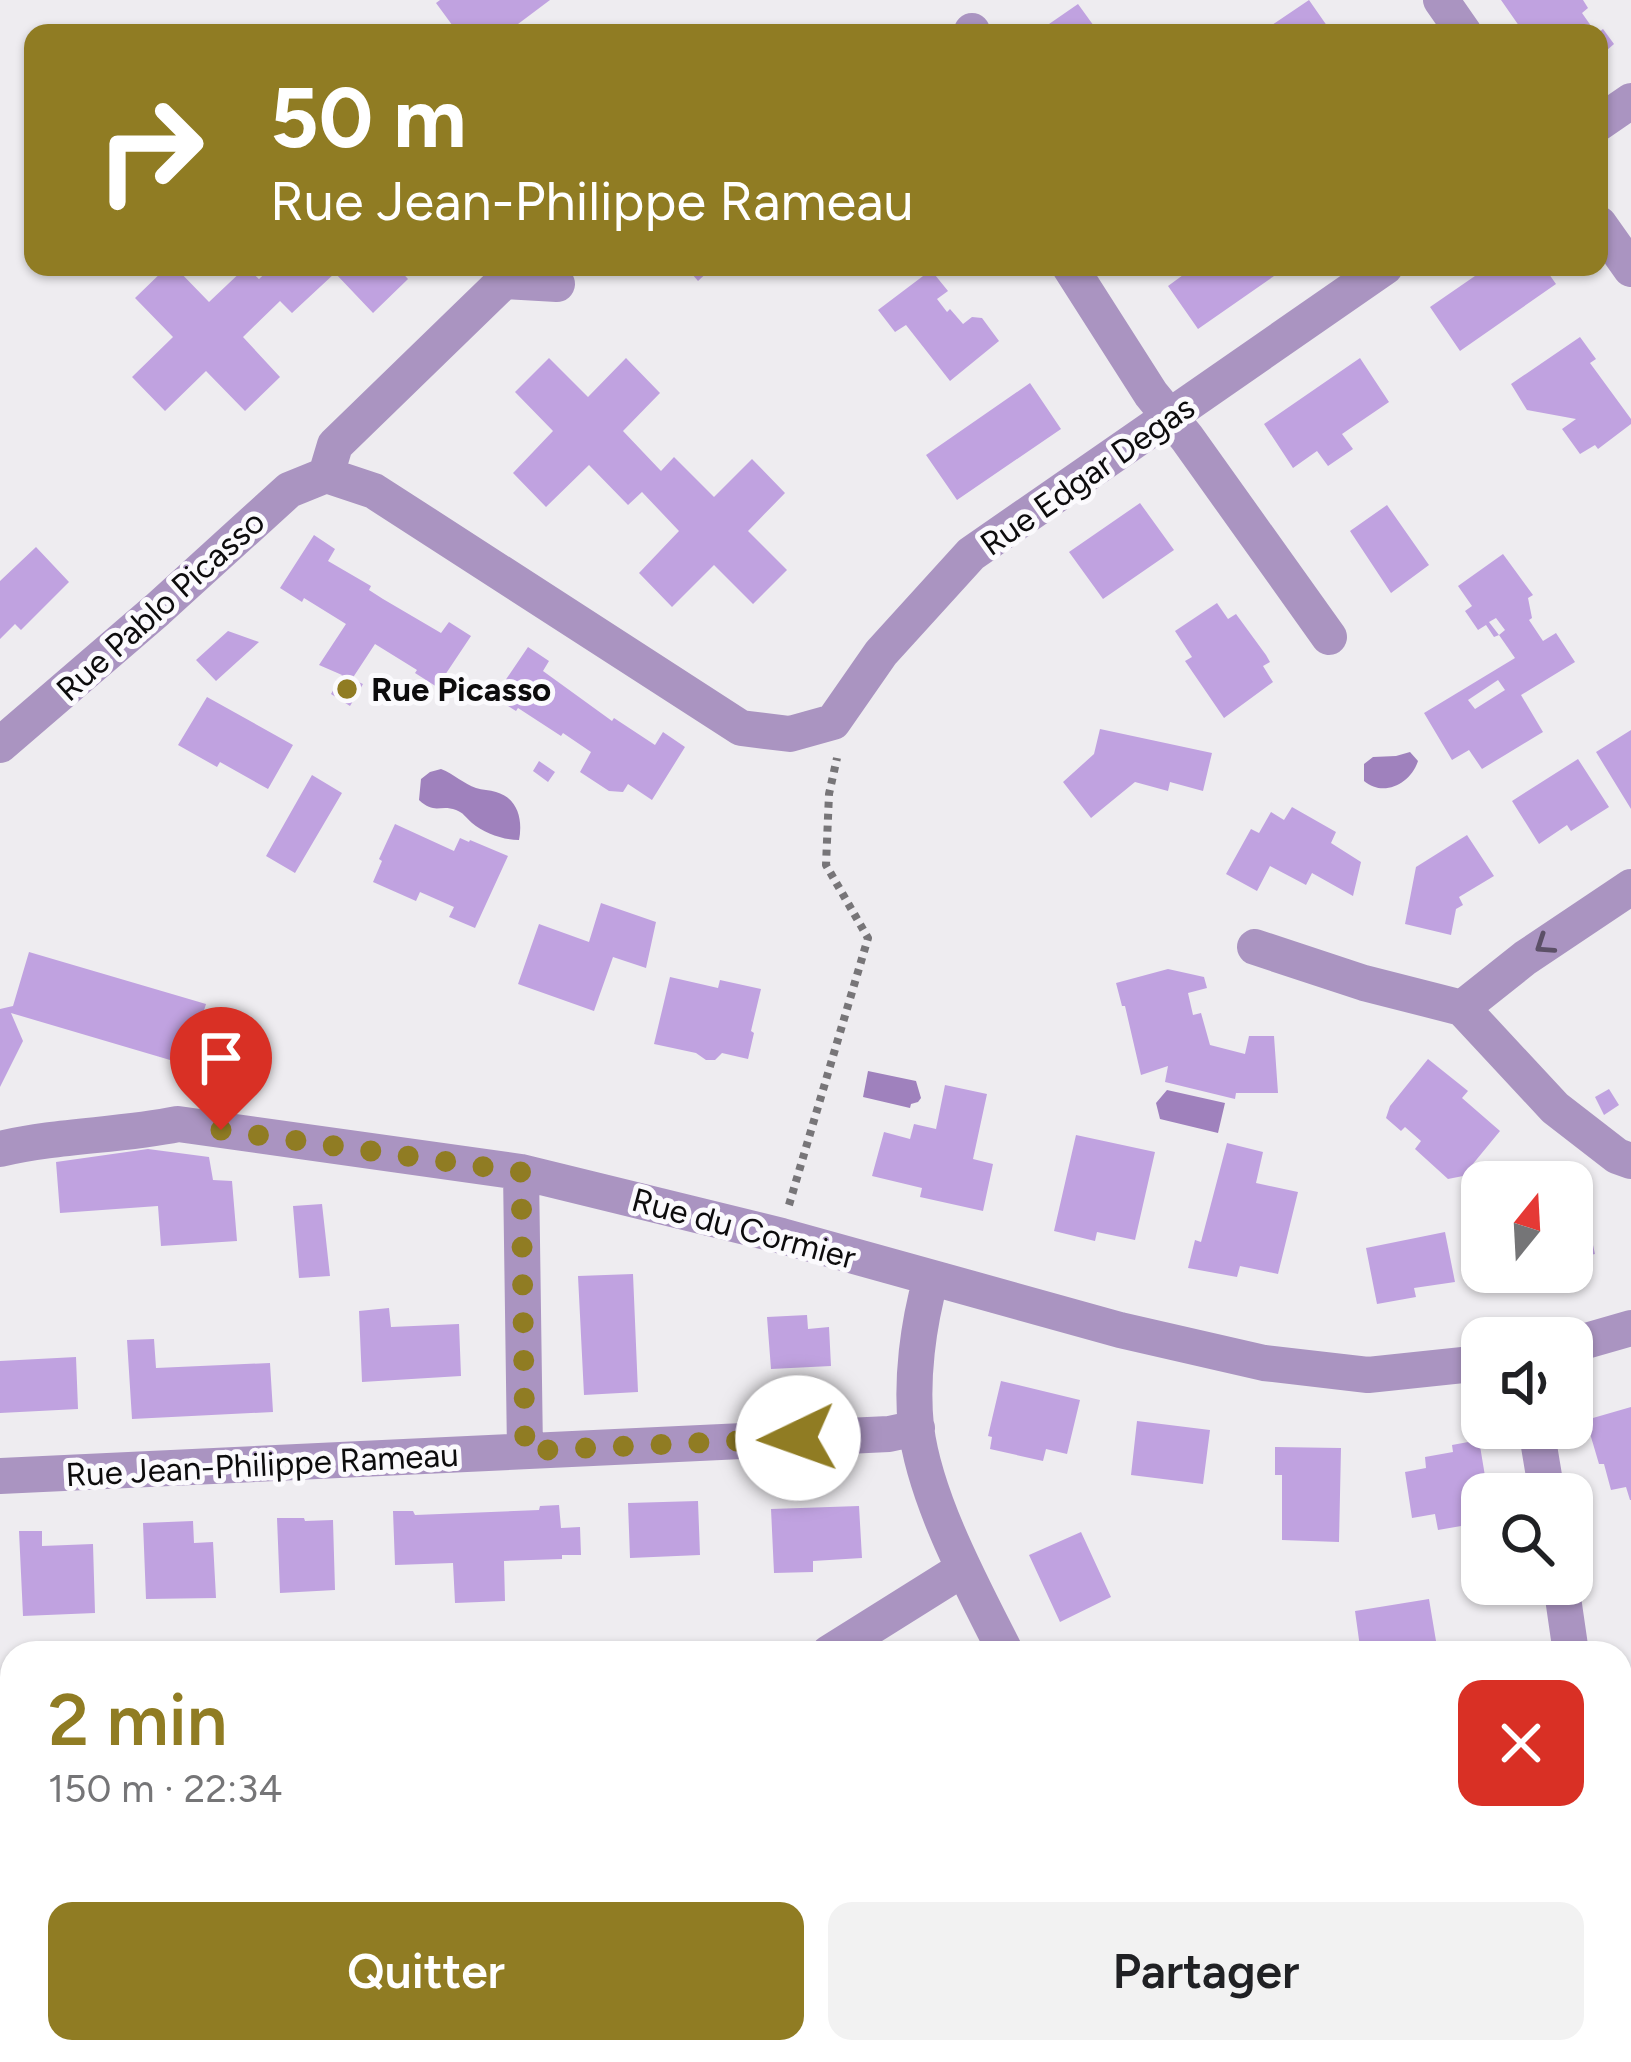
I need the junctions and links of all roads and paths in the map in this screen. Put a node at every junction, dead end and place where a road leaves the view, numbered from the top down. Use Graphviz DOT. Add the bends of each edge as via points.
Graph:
graph roads {
  1 [pos="1608,237"];
  2 [pos="1631,269"];
  3 [pos="1076,276"];
  4 [pos="1372,276"];
  5 [pos="557,284"];
  6 [pos="1171,418"];
  7 [pos="326,475"];
  8 [pos="1329,637"];
  9 [pos="833,722"];
  10 [pos="0,745"];
  11 [pos="1631,886"];
  12 [pos="1255,946"];
  13 [pos="1462,1008"];
  14 [pos="0,1149"];
  15 [pos="1631,1161"];
  16 [pos="521,1172"];
  17 [pos="782,1236"];
  18 [pos="931,1278"];
  19 [pos="1631,1328"];
  20 [pos="1593,1339"];
  21 [pos="1461,1366"];
  22 [pos="916,1428"];
  23 [pos="525,1451"];
  24 [pos="0,1476"];
  25 [pos="963,1569"];
  26 [pos="1564,1605"];
  27 [pos="848,1641"];
  28 [pos="1000,1641"];
  29 [pos="1569,1641"];
  1 -- 2 [label="street"];
  3 -- 6 [label="street"];
  4 -- 6 [label="street, Rue Edgar Degas"];
  5 -- 7 [label="street" via="504,280 335,445"];
  6 -- 8 [label="street"];
  6 -- 9 [label="street, Rue Edgar Degas" via="971,554 881,653"];
  7 -- 9 [label="street" via="374,491 741,728 790,734"];
  7 -- 10 [label="street, Rue Pablo Picasso" via="289,490"];
  9 -- 17 [label="path" via="838,764 826,865 868,938"];
  11 -- 13 [label="street, one-way"];
  12 -- 13 [label="street"];
  13 -- 15 [label="street" via="1555,1108"];
  14 -- 16 [label="street, Rue du Cormier" via="178,1124"];
  16 -- 17 [label="street, Rue du Cormier"];
  16 -- 23 [label="street"];
  17 -- 18 [label="street, Rue du Cormier"];
  18 -- 21 [label="street, Rue du Cormier" via="1264,1363 1368,1375"];
  18 -- 22 [label="street" via="914,1379"];
  19 -- 20 [label="street"];
  22 -- 23 [label="street, Rue Jean-Philippe Rameau"];
  22 -- 25 [label="street"];
  23 -- 24 [label="street, Rue Jean-Philippe Rameau"];
  25 -- 27 [label="street"];
  25 -- 28 [label="street"];
  26 -- 29 [label="street"];
}
